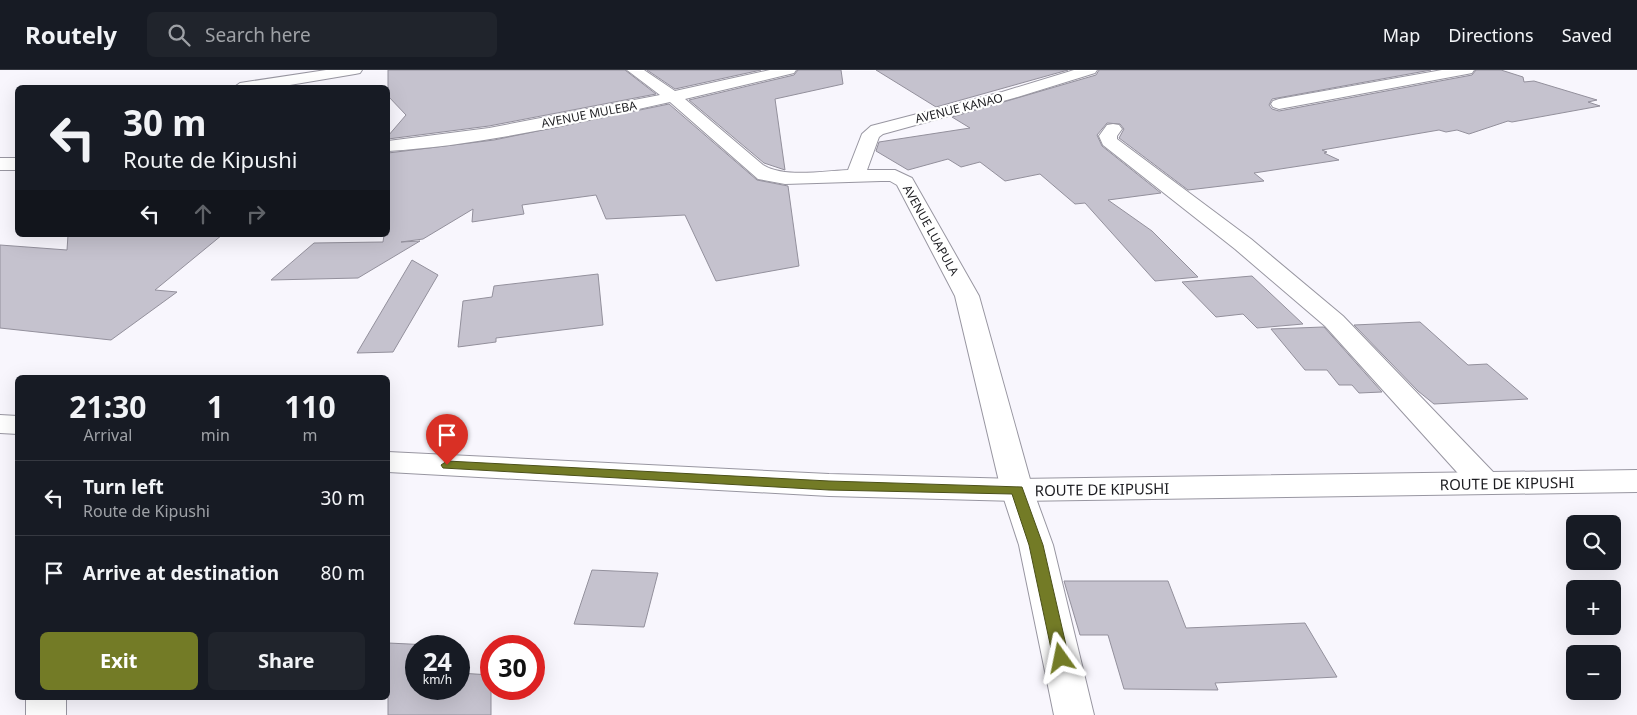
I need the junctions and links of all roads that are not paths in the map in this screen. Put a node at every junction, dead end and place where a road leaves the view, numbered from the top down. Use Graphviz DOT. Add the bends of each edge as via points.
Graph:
graph roads {
  1 [pos="355,70"];
  2 [pos="634,70"];
  3 [pos="789,70"];
  4 [pos="1090,70"];
  5 [pos="1467,70"];
  6 [pos="259,85"];
  7 [pos="673,97"];
  8 [pos="1279,104"];
  9 [pos="1113,129"];
  10 [pos="390,146"];
  11 [pos="0,164"];
  12 [pos="15,164"];
  13 [pos="855,176"];
  14 [pos="0,424"];
  15 [pos="15,426"];
  16 [pos="390,462"];
  17 [pos="1637,481"];
  18 [pos="1485,483"];
  19 [pos="1017,490"];
  20 [pos="46,700"];
  21 [pos="46,715"];
  22 [pos="1074,715"];
  1 -- 6 [label="street"];
  2 -- 7 [label="street, AVENUE LUAPULA"];
  3 -- 7 [label="street, AVENUE MULEBA"];
  4 -- 13 [label="street, AVENUE KANAO" via="877,130 871,134"];
  5 -- 8 [label="street"];
  7 -- 10 [label="street, AVENUE MULEBA" via="503,131"];
  7 -- 13 [label="street, AVENUE LUAPULA" via="765,175 785,178"];
  9 -- 18 [label="street" via="1108,141 1243,244 1334,320"];
  11 -- 12 [label="street"];
  13 -- 19 [label="street, AVENUE LUAPULA" via="895,176 905,182 967,296"];
  14 -- 15 [label="street"];
  16 -- 19 [label="street, ROUTE DE KIPUSHI" via="829,485"];
  17 -- 18 [label="street, ROUTE DE KIPUSHI"];
  18 -- 19 [label="street, ROUTE DE KIPUSHI"];
  19 -- 22 [label="street, AVENUE LUAPULA" via="1036,545"];
  20 -- 21 [label="street"];
}
